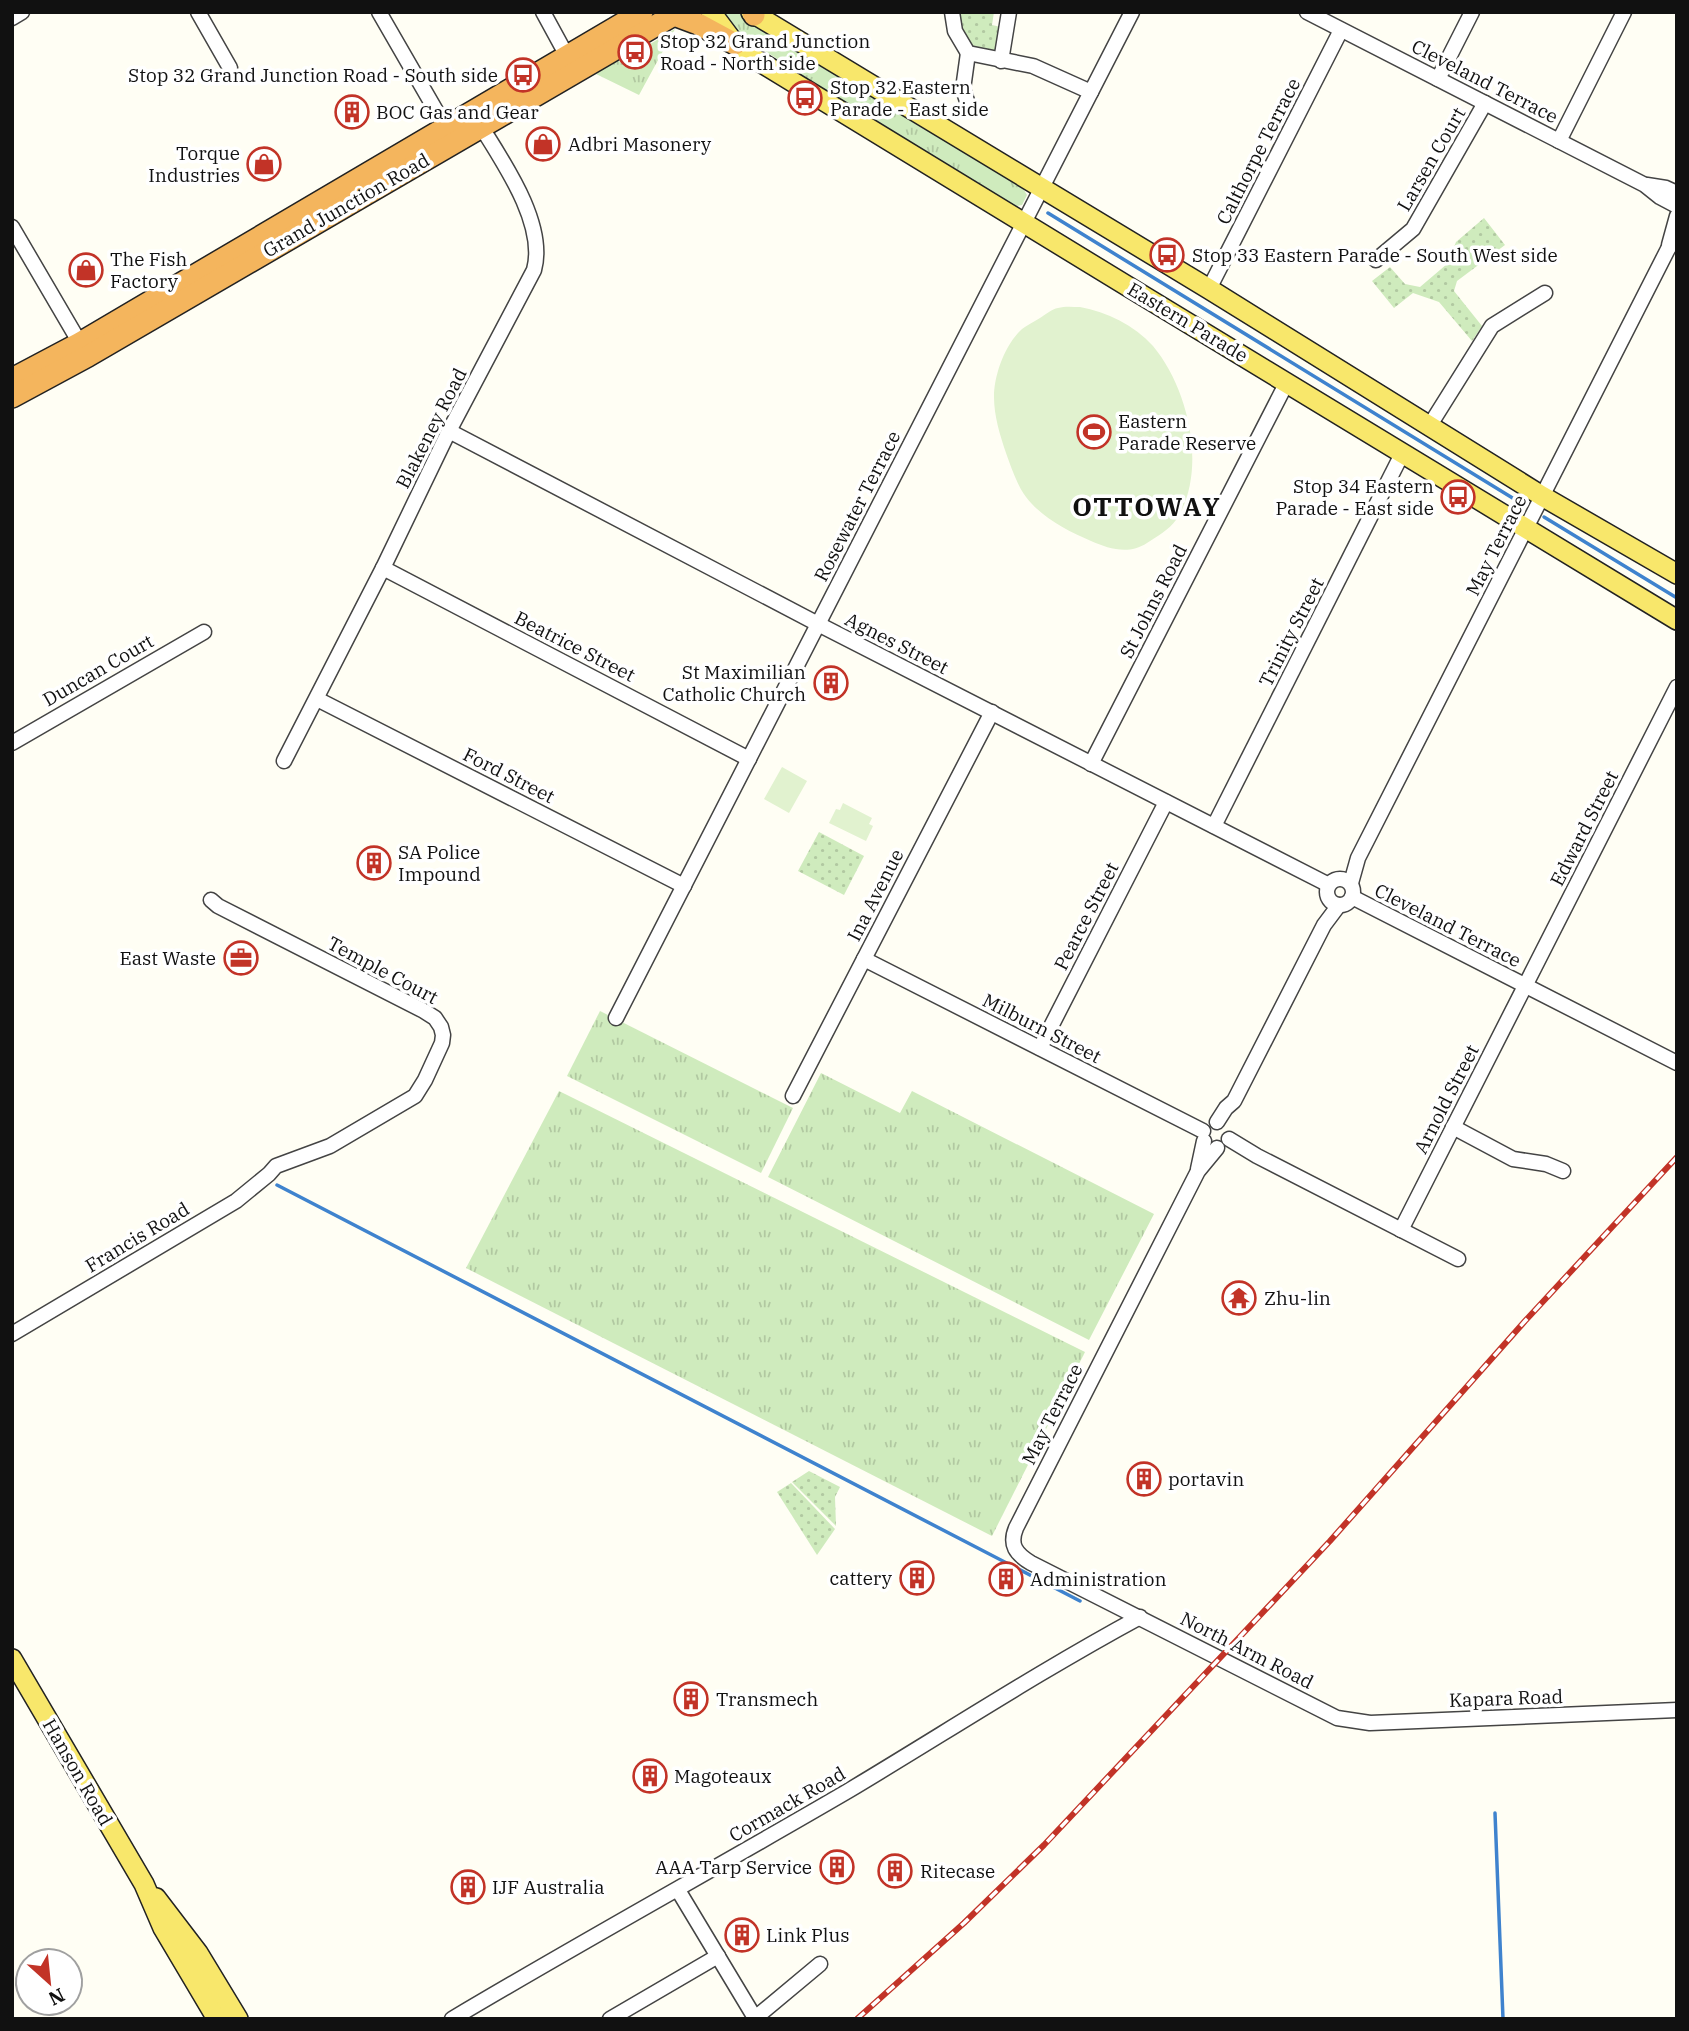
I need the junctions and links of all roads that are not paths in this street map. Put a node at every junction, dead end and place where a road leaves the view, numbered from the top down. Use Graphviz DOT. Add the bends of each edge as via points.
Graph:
graph roads {
  1 [pos="22,12"];
  2 [pos="198,12"];
  3 [pos="379,12"];
  4 [pos="543,12"];
  5 [pos="642,12"];
  6 [pos="711,12"];
  7 [pos="952,12"];
  8 [pos="1009,12"];
  9 [pos="1132,12"];
  10 [pos="1307,12"];
  11 [pos="1472,12"];
  12 [pos="1624,12"];
  13 [pos="752,13"];
  14 [pos="676,14"];
  15 [pos="12,18"];
  16 [pos="1341,30"];
  17 [pos="735,44"];
  18 [pos="968,53"];
  19 [pos="567,55"];
  20 [pos="1002,61"];
  21 [pos="230,68"];
  22 [pos="1438,79"];
  23 [pos="1091,92"];
  24 [pos="967,101"];
  25 [pos="1485,103"];
  26 [pos="477,119"];
  27 [pos="450,135"];
  28 [pos="1559,141"];
  29 [pos="1645,185"];
  30 [pos="1042,189"];
  31 [pos="1677,193"];
  32 [pos="1677,207"];
  33 [pos="1677,216"];
  34 [pos="1024,224"];
  35 [pos="12,227"];
  36 [pos="1677,236"];
  37 [pos="1668,249"];
  38 [pos="1376,260"];
  39 [pos="1209,289"];
  40 [pos="1545,293"];
  41 [pos="84,350"];
  42 [pos="12,379"];
  43 [pos="1287,382"];
  44 [pos="12,397"];
  45 [pos="1430,425"];
  46 [pos="449,432"];
  47 [pos="1402,454"];
  48 [pos="1542,496"];
  49 [pos="1526,528"];
  50 [pos="383,568"];
  51 [pos="1677,574"];
  52 [pos="1677,620"];
  53 [pos="818,624"];
  54 [pos="204,632"];
  55 [pos="1677,687"];
  56 [pos="317,699"];
  57 [pos="992,712"];
  58 [pos="12,743"];
  59 [pos="749,759"];
  60 [pos="284,761"];
  61 [pos="1091,764"];
  62 [pos="1166,802"];
  63 [pos="1214,827"];
  64 [pos="684,886"];
  65 [pos="1340,891"];
  66 [pos="211,900"];
  67 [pos="864,960"];
  68 [pos="1526,986"];
  69 [pos="616,1018"];
  70 [pos="1040,1048"];
  71 [pos="1677,1063"];
  72 [pos="793,1096"];
  73 [pos="1453,1127"];
  74 [pos="1216,1135"];
  75 [pos="276,1166"];
  76 [pos="1563,1171"];
  77 [pos="1401,1230"];
  78 [pos="1458,1259"];
  79 [pos="12,1334"];
  80 [pos="1140,1617"];
  81 [pos="12,1659"];
  82 [pos="1677,1710"];
  83 [pos="1337,1718"];
  84 [pos="144,1884"];
  85 [pos="678,1890"];
  86 [pos="718,1956"];
  87 [pos="820,1964"];
  88 [pos="755,2018"];
  89 [pos="217,2019"];
  90 [pos="238,2019"];
  91 [pos="452,2019"];
  92 [pos="610,2019"];
  1 -- 15 [label="street"];
  2 -- 21 [label="street"];
  3 -- 27 [label="street"];
  4 -- 19 [label="street"];
  5 -- 19 [label="highway, Grand Junction Road"];
  6 -- 17 [label="main road, Eastern Parade"];
  7 -- 18 [label="street" via="955,31"];
  8 -- 20 [label="street"];
  9 -- 23 [label="street, Rosewater Terrace"];
  10 -- 16 [label="street, Cleveland Terrace"];
  11 -- 22 [label="street"];
  12 -- 28 [label="street"];
  13 -- 30 [label="main road, Eastern Parade"];
  14 -- 17 [label="highway"];
  14 -- 26 [label="highway, Grand Junction Road"];
  16 -- 22 [label="street, Cleveland Terrace"];
  16 -- 39 [label="street, Calthorpe Terrace"];
  17 -- 34 [label="main road, Eastern Parade"];
  18 -- 20 [label="street"];
  18 -- 24 [label="street" via="963,89"];
  19 -- 26 [label="highway, Grand Junction Road"];
  20 -- 23 [label="street" via="1033,65"];
  22 -- 25 [label="street, Cleveland Terrace"];
  23 -- 30 [label="street, Rosewater Terrace"];
  25 -- 28 [label="street, Cleveland Terrace"];
  25 -- 38 [label="street, Larsen Court" via="1413,229"];
  26 -- 27 [label="highway, Grand Junction Road"];
  26 -- 46 [label="street, Blakeney Road" via="526,207 537,260"];
  27 -- 41 [label="highway, Grand Junction Road"];
  28 -- 29 [label="street, Cleveland Terrace"];
  29 -- 31 [label="street, Cleveland Terrace"];
  29 -- 32 [label="street, Cleveland Terrace"];
  30 -- 34 [label="street, Rosewater Terrace"];
  30 -- 39 [label="main road, Eastern Parade"];
  33 -- 37 [label="street, May Terrace"];
  34 -- 43 [label="main road, Eastern Parade"];
  34 -- 53 [label="street, Rosewater Terrace"];
  35 -- 41 [label="street"];
  36 -- 37 [label="street, May Terrace"];
  37 -- 48 [label="street, May Terrace"];
  39 -- 45 [label="main road, Eastern Parade"];
  40 -- 45 [label="street" via="1492,326"];
  41 -- 42 [label="highway, Grand Junction Road"];
  41 -- 44 [label="highway, Grand Junction Road"];
  43 -- 47 [label="main road, Eastern Parade"];
  43 -- 61 [label="street, St Johns Road"];
  45 -- 48 [label="main road, Eastern Parade"];
  46 -- 50 [label="street, Blakeney Road"];
  46 -- 53 [label="street, Agnes Street"];
  47 -- 49 [label="main road, Eastern Parade"];
  47 -- 63 [label="street, Trinity Street"];
  48 -- 49 [label="street, May Terrace"];
  48 -- 51 [label="main road, Eastern Parade"];
  49 -- 52 [label="main road, Eastern Parade"];
  49 -- 65 [label="street, May Terrace"];
  50 -- 56 [label="street, Blakeney Road"];
  50 -- 59 [label="street, Beatrice Street"];
  53 -- 57 [label="street, Agnes Street"];
  53 -- 59 [label="street, Rosewater Terrace"];
  54 -- 58 [label="street, Duncan Court"];
  55 -- 68 [label="street, Edward Street"];
  56 -- 60 [label="street, Blakeney Road"];
  56 -- 64 [label="street, Ford Street"];
  57 -- 61 [label="street, Agnes Street"];
  57 -- 67 [label="street, Ina Avenue"];
  59 -- 64 [label="street, Rosewater Terrace"];
  61 -- 62 [label="street, Agnes Street"];
  62 -- 63 [label="street, Agnes Street"];
  62 -- 70 [label="street, Pearce Street"];
  63 -- 65 [label="street, Agnes Street"];
  64 -- 69 [label="street, Rosewater Terrace"];
  65 -- 68 [label="street, Cleveland Terrace"];
  65 -- 74 [label="street, May Terrace" via="1325,912 1324,925"];
  66 -- 75 [label="street, Temple Court" via="424,1011 442,1027 442,1043 415,1096 330,1146"];
  67 -- 70 [label="street, Milburn Street"];
  67 -- 72 [label="street, Ina Avenue"];
  68 -- 71 [label="street"];
  68 -- 73 [label="street, Arnold Street"];
  70 -- 74 [label="street, Milburn Street"];
  73 -- 76 [label="street" via="1513,1159"];
  73 -- 77 [label="street, Arnold Street"];
  74 -- 77 [label="street, Milburn Street"];
  74 -- 80 [label="street, May Terrace" via="1012,1537 1022,1558"];
  75 -- 79 [label="street, Francis Road" via="236,1201"];
  77 -- 78 [label="street, Milburn Street"];
  80 -- 83 [label="street, North Arm Road"];
  80 -- 85 [label="street, Cormack Road"];
  81 -- 84 [label="main road, Hanson Road"];
  82 -- 83 [label="street, Kapara Road" via="1370,1723"];
  84 -- 89 [label="main road, Hanson Road" via="163,1928"];
  84 -- 90 [label="main road, Hanson Road" via="178,1925"];
  85 -- 86 [label="street"];
  85 -- 91 [label="street, Cormack Road"];
  86 -- 88 [label="street"];
  86 -- 92 [label="street"];
  87 -- 88 [label="street"];
}
